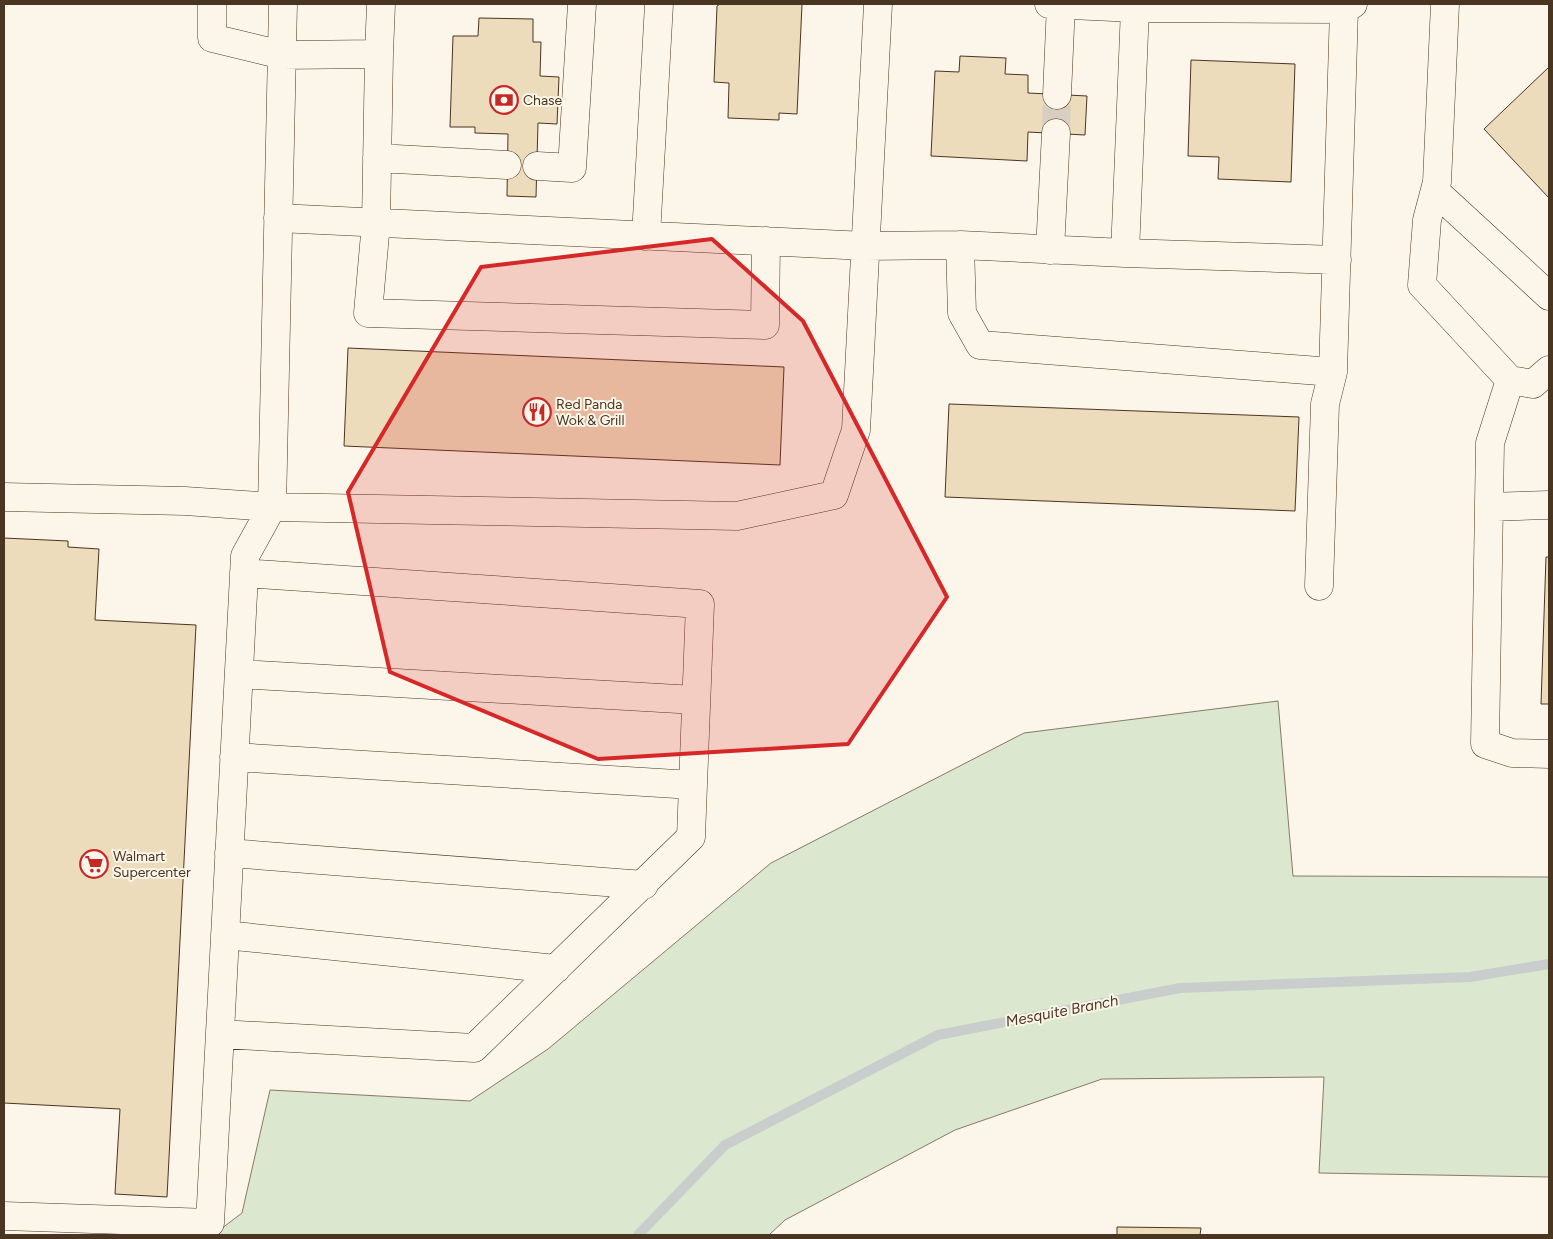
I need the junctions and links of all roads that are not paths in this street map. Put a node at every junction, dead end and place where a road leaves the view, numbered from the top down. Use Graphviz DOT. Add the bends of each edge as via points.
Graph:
graph roads {
  1 [pos="212,4"];
  2 [pos="283,4"];
  3 [pos="381,4"];
  4 [pos="582,4"];
  5 [pos="659,4"];
  6 [pos="878,4"];
  7 [pos="1049,4"];
  8 [pos="1061,4"];
  9 [pos="1445,4"];
  10 [pos="1349,6"];
  11 [pos="1135,8"];
  12 [pos="379,54"];
  13 [pos="282,55"];
  14 [pos="1057,95"];
  15 [pos="1056,134"];
  16 [pos="377,158"];
  17 [pos="507,165"];
  18 [pos="537,166"];
  19 [pos="1435,191"];
  20 [pos="278,218"];
  21 [pos="376,223"];
  22 [pos="646,236"];
  23 [pos="766,241"];
  24 [pos="960,245"];
  25 [pos="866,246"];
  26 [pos="1050,250"];
  27 [pos="1125,253"];
  28 [pos="1336,260"];
  29 [pos="1549,296"];
  30 [pos="1549,370"];
  31 [pos="1333,372"];
  32 [pos="1510,380"];
  33 [pos="4,497"];
  34 [pos="1549,505"];
  35 [pos="272,507"];
  36 [pos="1489,507"];
  37 [pos="244,574"];
  38 [pos="1319,586"];
  39 [pos="239,674"];
  40 [pos="696,700"];
  41 [pos="1549,754"];
  42 [pos="234,758"];
  43 [pos="693,785"];
  44 [pos="229,853"];
  45 [pos="644,885"];
  46 [pos="225,935"];
  47 [pos="556,969"];
  48 [pos="220,1034"];
  49 [pos="4,1216"];
  1 -- 13 [label="lane" via="212,38"];
  2 -- 13 [label="lane"];
  3 -- 12 [label="lane"];
  4 -- 18 [label="lane" via="572,168"];
  5 -- 22 [label="lane"];
  6 -- 25 [label="lane"];
  7 -- 8 [label="lane"];
  8 -- 11 [label="lane"];
  8 -- 14 [label="lane"];
  9 -- 19 [label="lane"];
  10 -- 11 [label="lane"];
  10 -- 28 [label="lane"];
  11 -- 27 [label="lane"];
  12 -- 13 [label="lane"];
  12 -- 16 [label="lane"];
  13 -- 20 [label="lane"];
  15 -- 26 [label="lane"];
  16 -- 17 [label="lane"];
  16 -- 21 [label="lane"];
  19 -- 29 [label="lane"];
  19 -- 32 [label="lane" via="1427,220 1422,285"];
  20 -- 21 [label="lane"];
  20 -- 35 [label="lane"];
  21 -- 22 [label="lane"];
  21 -- 23 [label="lane" via="368,313 765,325"];
  22 -- 23 [label="lane"];
  23 -- 25 [label="lane"];
  24 -- 25 [label="lane"];
  24 -- 26 [label="lane"];
  24 -- 31 [label="lane" via="962,313 980,345"];
  25 -- 35 [label="lane" via="856,430 834,495 737,516"];
  26 -- 27 [label="lane"];
  27 -- 28 [label="lane"];
  28 -- 31 [label="lane"];
  30 -- 32 [label="lane" via="1533,384"];
  31 -- 38 [label="lane" via="1325,404"];
  32 -- 36 [label="lane" via="1490,443"];
  33 -- 35 [label="lane" via="184,501"];
  34 -- 36 [label="lane"];
  35 -- 37 [label="lane" via="244,556"];
  36 -- 41 [label="lane" via="1485,744 1512,752"];
  37 -- 39 [label="lane"];
  37 -- 40 [label="lane" via="700,604"];
  39 -- 40 [label="lane"];
  39 -- 42 [label="lane"];
  40 -- 43 [label="lane"];
  42 -- 43 [label="lane"];
  42 -- 44 [label="lane"];
  43 -- 45 [label="lane" via="691,837"];
  44 -- 45 [label="lane"];
  44 -- 46 [label="lane"];
  45 -- 47 [label="lane"];
  46 -- 47 [label="lane"];
  46 -- 48 [label="lane"];
  47 -- 48 [label="lane" via="474,1048"];
  48 -- 49 [label="lane" via="210,1223"];
}
